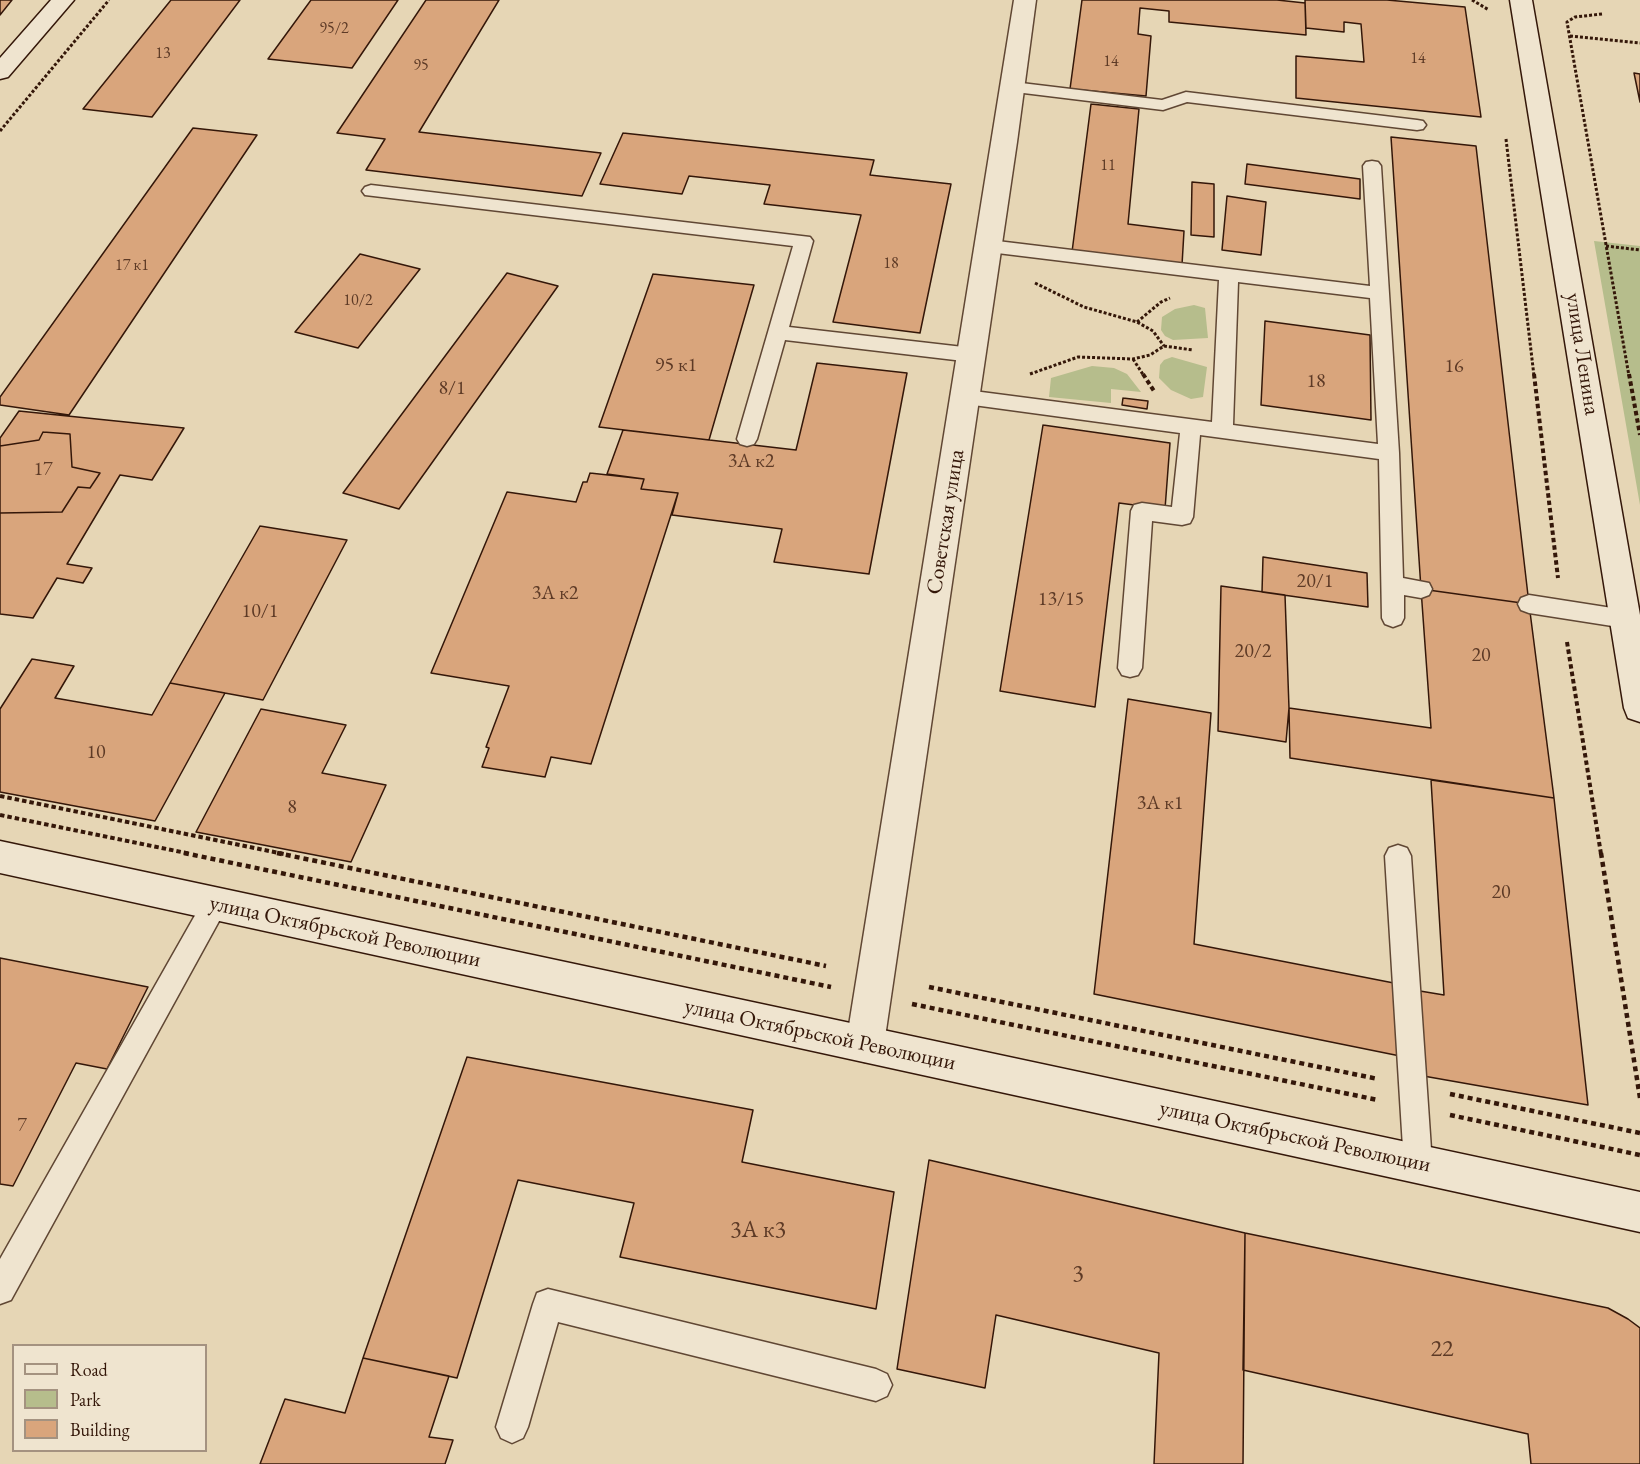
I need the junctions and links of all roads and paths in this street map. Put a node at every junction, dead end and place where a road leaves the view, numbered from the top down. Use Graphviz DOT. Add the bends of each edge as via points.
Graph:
graph roads {
  1 [pos="63,0"];
  2 [pos="110,0"];
  3 [pos="1025,0"];
  4 [pos="1472,0"];
  5 [pos="1521,0"];
  6 [pos="1491,14"];
  7 [pos="1602,14"];
  8 [pos="1570,36"];
  9 [pos="1640,44"];
  10 [pos="0,72"];
  11 [pos="1013,87"];
  12 [pos="1418,125"];
  13 [pos="0,131"];
  14 [pos="1506,133"];
  15 [pos="1372,166"];
  16 [pos="371,191"];
  17 [pos="989,246"];
  18 [pos="1606,246"];
  19 [pos="1640,250"];
  20 [pos="1229,275"];
  21 [pos="1026,278"];
  22 [pos="1379,292"];
  23 [pos="1177,296"];
  24 [pos="1137,322"];
  25 [pos="777,332"];
  26 [pos="972,355"];
  27 [pos="1133,359"];
  28 [pos="1023,376"];
  29 [pos="1162,396"];
  30 [pos="966,397"];
  31 [pos="1191,427"];
  32 [pos="1222,431"];
  33 [pos="1640,435"];
  34 [pos="747,439"];
  35 [pos="1389,453"];
  36 [pos="1392,585"];
  37 [pos="1421,589"];
  38 [pos="1529,604"];
  39 [pos="1562,609"];
  40 [pos="1393,618"];
  41 [pos="1625,618"];
  42 [pos="1130,668"];
  43 [pos="1640,708"];
  44 [pos="0,796"];
  45 [pos="0,814"];
  46 [pos="1398,856"];
  47 [pos="0,857"];
  48 [pos="215,904"];
  49 [pos="826,966"];
  50 [pos="929,987"];
  51 [pos="873,996"];
  52 [pos="865,1044"];
  53 [pos="1413,1097"];
  54 [pos="1640,1098"];
  55 [pos="1640,1133"];
  56 [pos="1640,1155"];
  57 [pos="1418,1164"];
  58 [pos="1640,1212"];
  59 [pos="0,1289"];
  60 [pos="876,1385"];
  61 [pos="512,1427"];
  1 -- 10 [label="street"];
  2 -- 13 [label="path"];
  3 -- 11 [label="street, Советская улица"];
  4 -- 6 [label="path"];
  5 -- 41 [label="street, улица Ленина"];
  7 -- 8 [label="path" via="1575,17 1568,22"];
  8 -- 9 [label="path"];
  8 -- 18 [label="path"];
  11 -- 12 [label="lane" via="1163,105 1186,97"];
  11 -- 17 [label="street, Советская улица"];
  14 -- 39 [label="path"];
  15 -- 22 [label="lane"];
  16 -- 25 [label="lane" via="804,241"];
  17 -- 20 [label="lane"];
  17 -- 26 [label="street, Советская улица"];
  18 -- 19 [label="path"];
  18 -- 33 [label="path"];
  20 -- 22 [label="lane"];
  20 -- 32 [label="lane"];
  21 -- 24 [label="path" via="1084,307"];
  22 -- 35 [label="lane"];
  23 -- 24 [label="path" via="1161,302"];
  24 -- 27 [label="path" via="1153,331 1164,346"];
  25 -- 26 [label="lane"];
  25 -- 34 [label="lane"];
  26 -- 30 [label="street, Советская улица"];
  27 -- 28 [label="path" via="1078,357"];
  27 -- 29 [label="path"];
  30 -- 31 [label="lane"];
  30 -- 51 [label="street, Советская улица"];
  31 -- 32 [label="lane"];
  31 -- 42 [label="lane" via="1182,517 1142,511"];
  32 -- 35 [label="lane"];
  35 -- 36 [label="lane"];
  36 -- 37 [label="lane"];
  36 -- 40 [label="lane"];
  38 -- 39 [label="lane"];
  39 -- 41 [label="lane"];
  39 -- 54 [label="path"];
  41 -- 43 [label="street, улица Ленина"];
  44 -- 49 [label="path"];
  45 -- 51 [label="path"];
  46 -- 53 [label="lane"];
  47 -- 48 [label="street, улица Октябрьской Революции"];
  48 -- 52 [label="street, улица Октябрьской Революции"];
  48 -- 59 [label="lane"];
  50 -- 53 [label="path"];
  51 -- 52 [label="street, Советская улица"];
  51 -- 53 [label="path"];
  52 -- 57 [label="street, улица Октябрьской Революции"];
  53 -- 55 [label="path"];
  53 -- 56 [label="path"];
  53 -- 57 [label="lane"];
  57 -- 58 [label="street, улица Октябрьской Революции"];
  60 -- 61 [label="lane" via="548,1304"];
}
